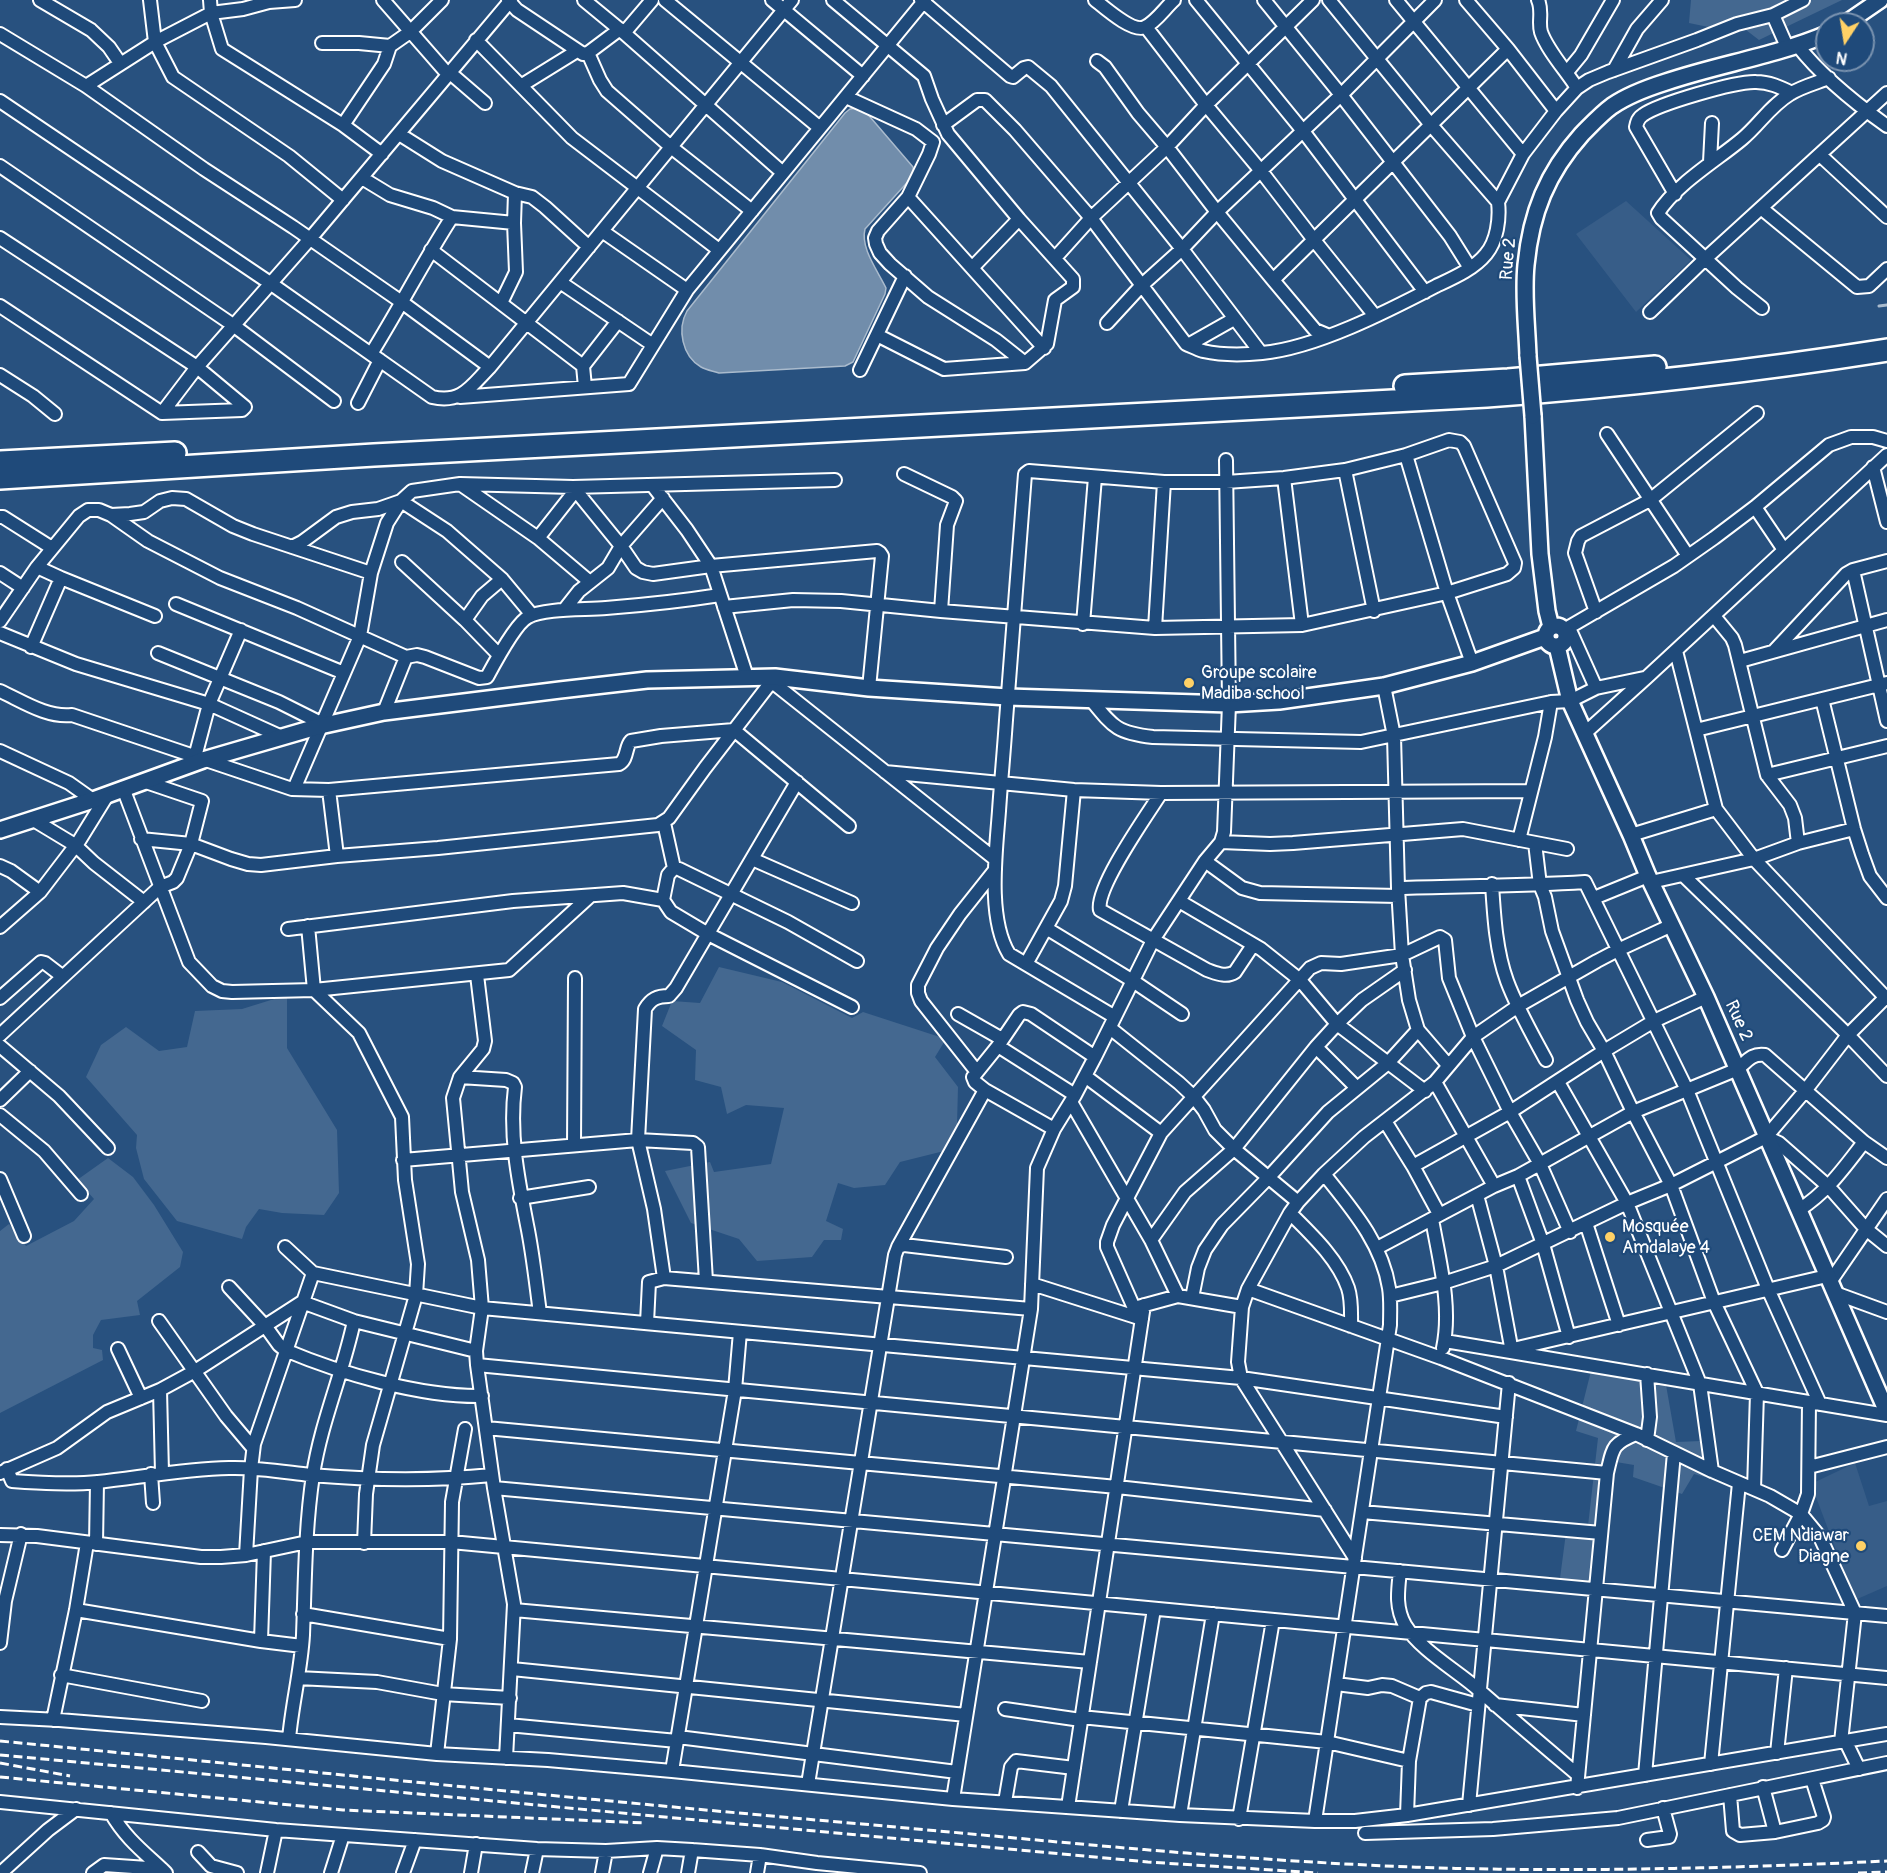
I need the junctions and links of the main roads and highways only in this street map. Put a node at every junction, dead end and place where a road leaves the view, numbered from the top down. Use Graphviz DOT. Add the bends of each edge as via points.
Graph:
graph roads {
  1 [pos="1887,335"];
  2 [pos="1887,350"];
  3 [pos="0,462"];
  4 [pos="0,478"];
  1 -- 3 [label="highway" via="1760,355 1508,380"];
  2 -- 4 [label="highway" via="1778,367 1487,396"];
}
